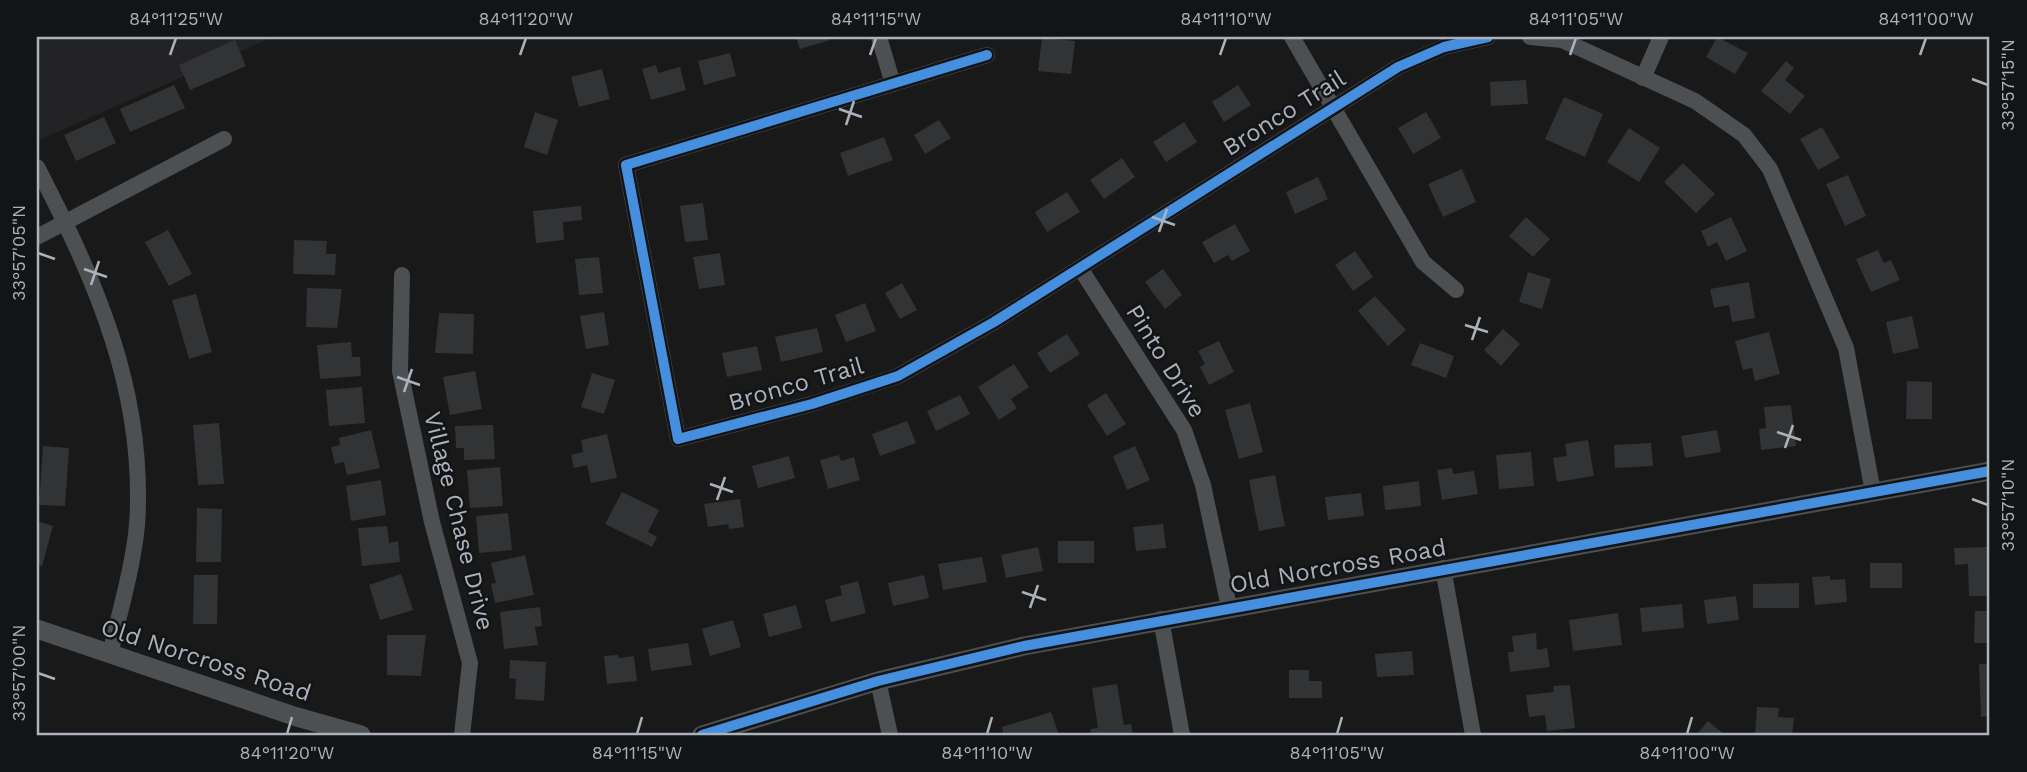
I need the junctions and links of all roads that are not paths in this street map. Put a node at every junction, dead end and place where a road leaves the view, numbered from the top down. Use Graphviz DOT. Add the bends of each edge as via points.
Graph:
graph roads {
  1 [pos="879,37"];
  2 [pos="1292,37"];
  3 [pos="1488,37"];
  4 [pos="1530,37"];
  5 [pos="1661,37"];
  6 [pos="987,55"];
  7 [pos="1643,78"];
  8 [pos="893,84"];
  9 [pos="1332,107"];
  10 [pos="224,139"];
  11 [pos="37,167"];
  12 [pos="66,223"];
  13 [pos="37,237"];
  14 [pos="1080,268"];
  15 [pos="402,275"];
  16 [pos="1456,290"];
  17 [pos="1990,471"];
  18 [pos="1872,492"];
  19 [pos="1443,568"];
  20 [pos="1229,607"];
  21 [pos="1161,619"];
  22 [pos="37,629"];
  23 [pos="110,655"];
  24 [pos="878,681"];
  25 [pos="361,735"];
  26 [pos="462,735"];
  27 [pos="702,735"];
  28 [pos="890,735"];
  29 [pos="1182,735"];
  30 [pos="1473,735"];
  1 -- 8 [label="street"];
  2 -- 9 [label="street"];
  3 -- 9 [label="street, Bronco Trail" via="1444,47 1398,67"];
  4 -- 7 [label="street" via="1562,40"];
  5 -- 7 [label="street"];
  6 -- 8 [label="street, Bronco Trail"];
  7 -- 18 [label="street" via="1695,101 1744,135 1770,169 1846,348"];
  8 -- 14 [label="street, Bronco Trail" via="626,166 678,439 898,376"];
  9 -- 14 [label="street, Bronco Trail"];
  9 -- 16 [label="street" via="1423,262"];
  10 -- 12 [label="street"];
  11 -- 12 [label="street"];
  12 -- 13 [label="street"];
  12 -- 23 [label="street" via="105,316 129,390 132,417 137,526"];
  14 -- 20 [label="street, Pinto Drive" via="1184,430 1203,485"];
  15 -- 26 [label="street, Village Chase Drive" via="400,372 432,522 470,663"];
  17 -- 18 [label="street, Old Norcross Road"];
  18 -- 19 [label="street, Old Norcross Road"];
  19 -- 20 [label="street, Old Norcross Road"];
  19 -- 30 [label="street"];
  20 -- 21 [label="street, Old Norcross Road"];
  21 -- 24 [label="street, Old Norcross Road"];
  21 -- 29 [label="street"];
  22 -- 23 [label="street, Old Norcross Road"];
  23 -- 25 [label="street, Old Norcross Road"];
  24 -- 27 [label="street, Old Norcross Road"];
  24 -- 28 [label="street"];
}
